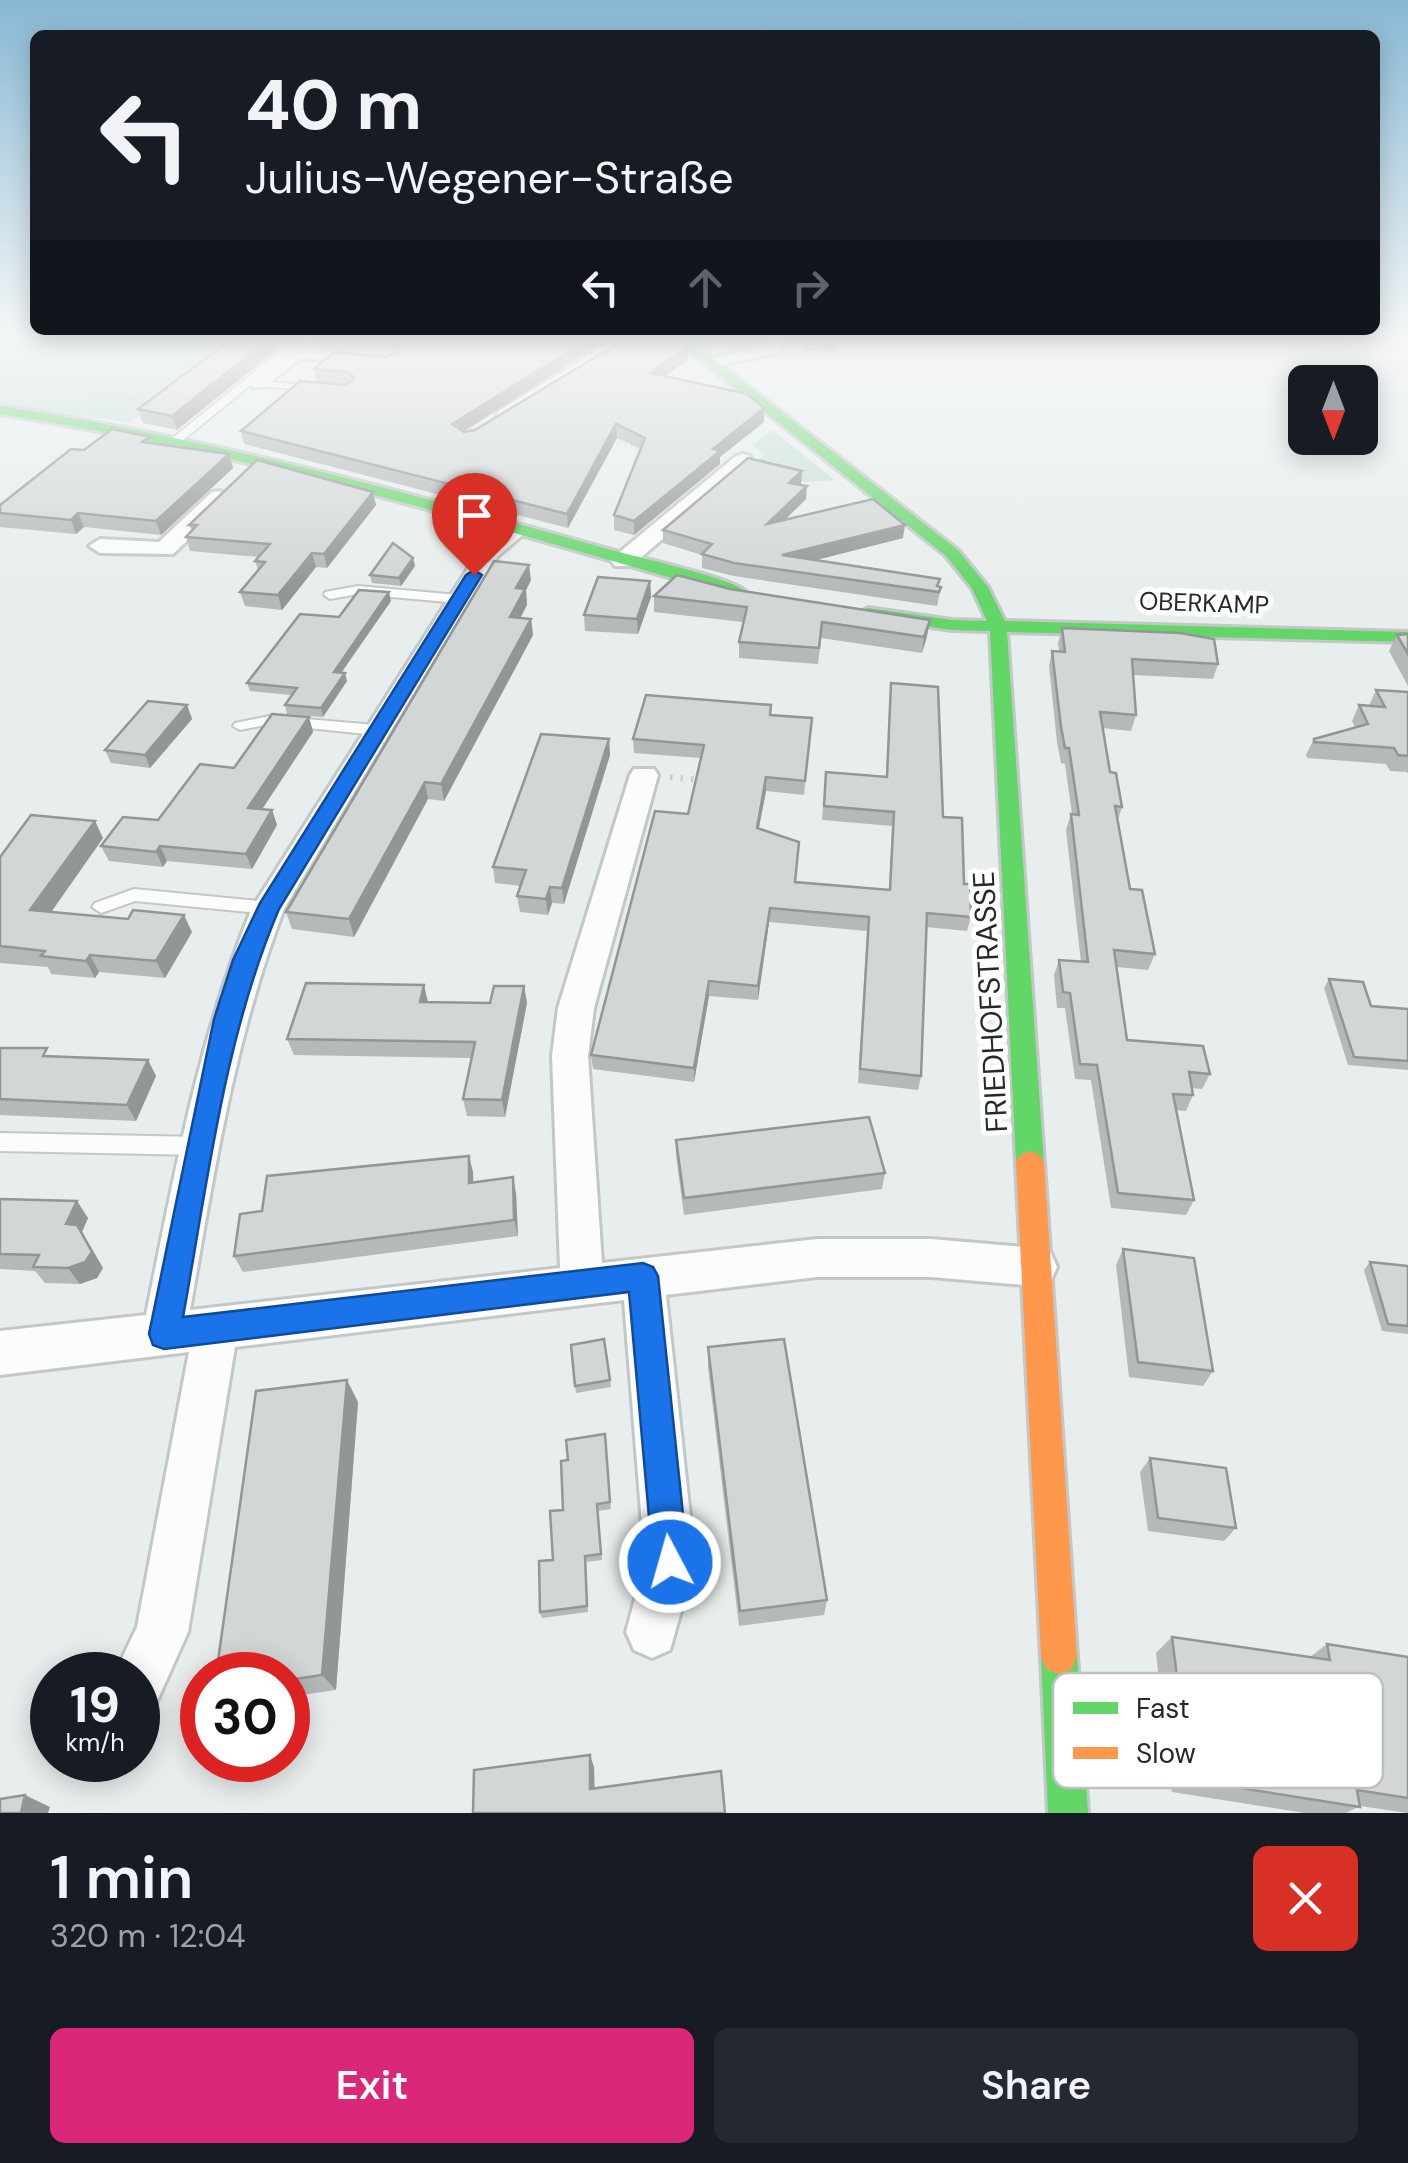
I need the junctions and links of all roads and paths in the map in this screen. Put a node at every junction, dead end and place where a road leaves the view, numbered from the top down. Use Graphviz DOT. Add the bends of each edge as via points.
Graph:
graph roads {
  1 [pos="73,420"];
  2 [pos="104,420"];
  3 [pos="203,420"];
  4 [pos="784,420"];
  5 [pos="99,423"];
  6 [pos="596,436"];
  7 [pos="178,440"];
  8 [pos="650,449"];
  9 [pos="259,459"];
  10 [pos="743,460"];
  11 [pos="515,532"];
  12 [pos="100,546"];
  13 [pos="623,560"];
  14 [pos="330,595"];
  15 [pos="767,597"];
  16 [pos="458,599"];
  17 [pos="839,609"];
  18 [pos="998,625"];
  19 [pos="1408,636"];
  20 [pos="240,726"];
  21 [pos="376,730"];
  22 [pos="644,775"];
  23 [pos="719,781"];
  24 [pos="101,907"];
  25 [pos="268,908"];
  26 [pos="0,1142"];
  27 [pos="201,1146"];
  28 [pos="1036,1267"];
  29 [pos="643,1276"];
  30 [pos="582,1284"];
  31 [pos="216,1328"];
  32 [pos="164,1334"];
  33 [pos="0,1353"];
  34 [pos="652,1632"];
  35 [pos="152,1652"];
  36 [pos="1060,1673"];
  37 [pos="1067,1788"];
  38 [pos="1068,1813"];
  1 -- 5 [label="street"];
  2 -- 5 [label="path"];
  3 -- 7 [label="lane"];
  4 -- 18 [label="street, FRIEDHOFSTRASSE" via="952,554 980,587"];
  5 -- 7 [label="street"];
  6 -- 8 [label="path"];
  7 -- 9 [label="street"];
  9 -- 11 [label="street"];
  9 -- 12 [label="street" via="165,549"];
  10 -- 13 [label="street"];
  11 -- 13 [label="street"];
  11 -- 16 [label="street" via="490,551"];
  13 -- 15 [label="street"];
  14 -- 16 [label="lane" via="358,590"];
  16 -- 21 [label="street"];
  17 -- 18 [label="street, OBERKAMP"];
  18 -- 19 [label="street, OBERKAMP"];
  18 -- 28 [label="street, FRIEDHOFSTRASSE"];
  20 -- 21 [label="lane" via="270,720"];
  21 -- 25 [label="street"];
  22 -- 23 [label="path"];
  22 -- 30 [label="street" via="576,1008 570,1056"];
  24 -- 25 [label="lane" via="134,895"];
  25 -- 27 [label="street" via="226,1019"];
  26 -- 27 [label="lane"];
  27 -- 32 [label="street"];
  28 -- 29 [label="street" via="873,1256"];
  28 -- 36 [label="street, FRIEDHOFSTRASSE"];
  29 -- 30 [label="street"];
  29 -- 34 [label="street" via="670,1562"];
  30 -- 31 [label="street"];
  31 -- 32 [label="street"];
  31 -- 35 [label="street" via="162,1632"];
  32 -- 33 [label="street"];
  37 -- 38 [label="street, FRIEDHOFSTRASSE"];
}
